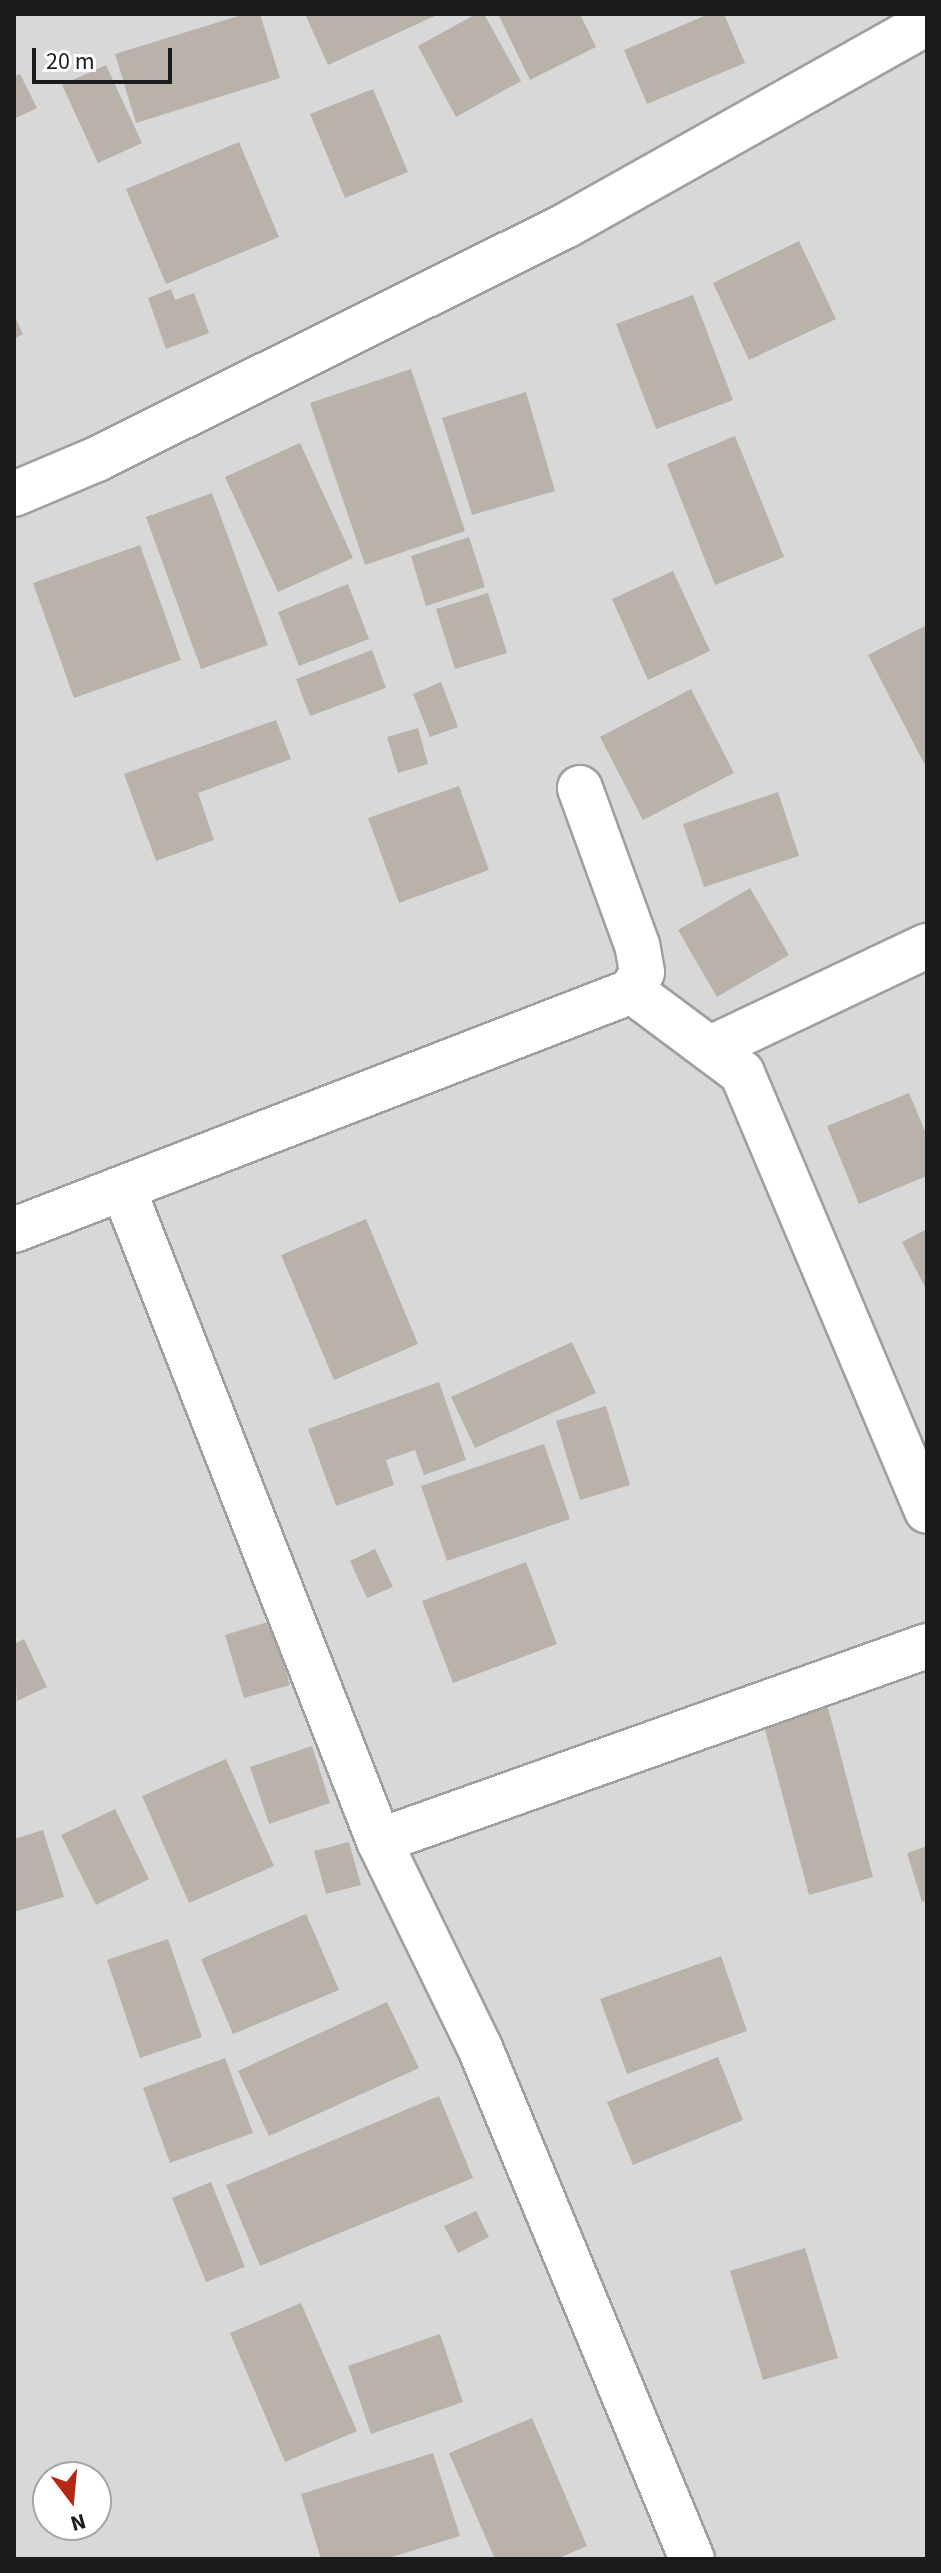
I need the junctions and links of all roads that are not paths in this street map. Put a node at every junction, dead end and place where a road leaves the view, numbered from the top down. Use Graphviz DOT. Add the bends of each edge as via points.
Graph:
graph roads {
  1 [pos="927,23"];
  2 [pos="14,494"];
  3 [pos="580,788"];
  4 [pos="927,946"];
  5 [pos="632,991"];
  6 [pos="713,1047"];
  7 [pos="123,1188"];
  8 [pos="14,1230"];
  9 [pos="927,1510"];
  10 [pos="927,1646"];
  11 [pos="379,1841"];
  12 [pos="692,2559"];
  1 -- 2 [label="street" via="567,225 97,459"];
  3 -- 5 [label="street" via="637,945 642,972"];
  4 -- 6 [label="street"];
  5 -- 6 [label="street"];
  5 -- 7 [label="street"];
  6 -- 9 [label="street" via="742,1073"];
  7 -- 8 [label="street"];
  7 -- 11 [label="street"];
  10 -- 11 [label="street"];
  11 -- 12 [label="street" via="480,2048"];
}
